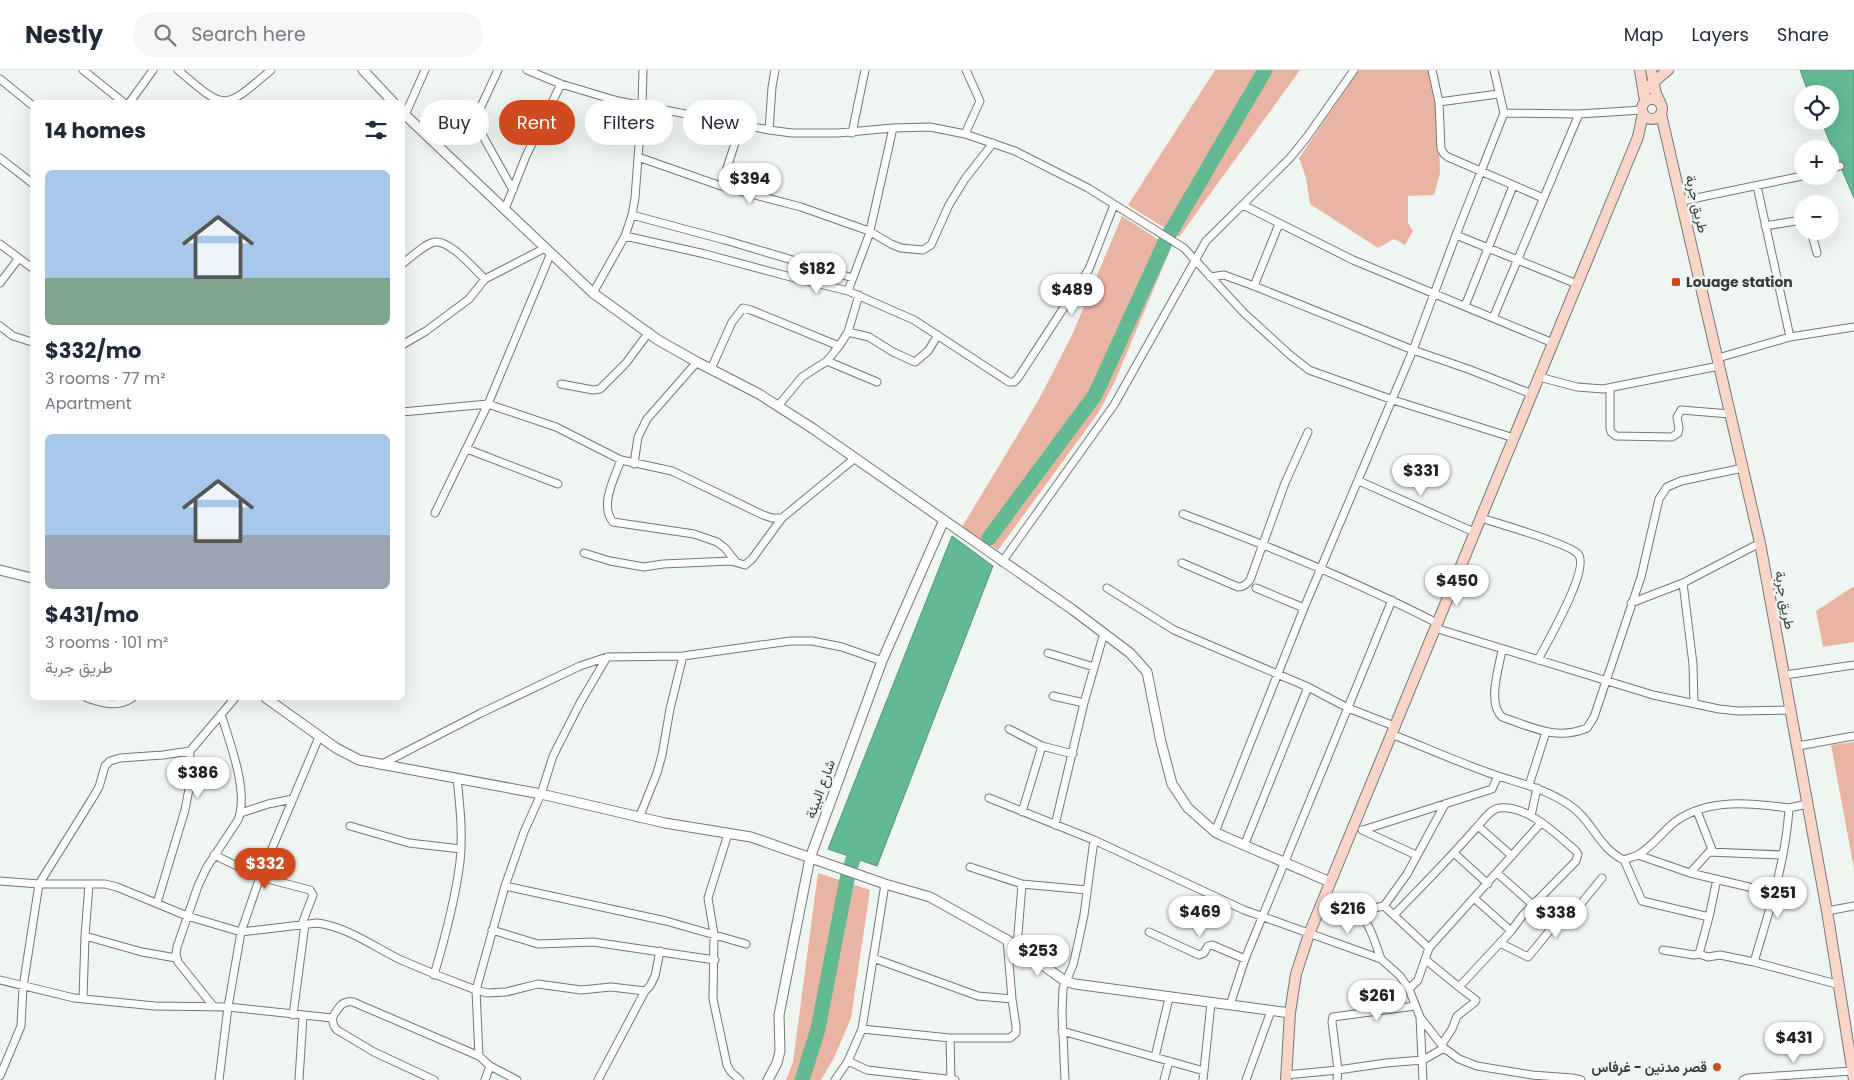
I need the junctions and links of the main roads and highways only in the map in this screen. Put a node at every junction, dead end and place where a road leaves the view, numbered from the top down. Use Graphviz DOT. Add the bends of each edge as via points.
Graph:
graph roads {
  1 [pos="1640,70"];
  2 [pos="1651,70"];
  3 [pos="1668,70"];
  4 [pos="1654,82"];
  5 [pos="1660,102"];
  6 [pos="1643,105"];
  7 [pos="1657,116"];
  8 [pos="1638,137"];
  9 [pos="1853,1075"];
  10 [pos="1286,1077"];
  1 -- 6 [label="main road"];
  2 -- 4 [label="main road"];
  3 -- 4 [label="main road"];
  4 -- 5 [label="main road"];
  4 -- 6 [label="main road"];
  5 -- 6 [label="main road" via="1652,99"];
  5 -- 7 [label="main road" via="1662,108"];
  6 -- 7 [label="main road" via="1647,117"];
  6 -- 8 [label="main road"];
  7 -- 8 [label="main road"];
  7 -- 9 [label="main road, طريق جربة" via="1682,201 1760,543 1840,985"];
  8 -- 10 [label="main road" via="1393,730 1358,828 1330,882 1309,934 1296,974"];
}
